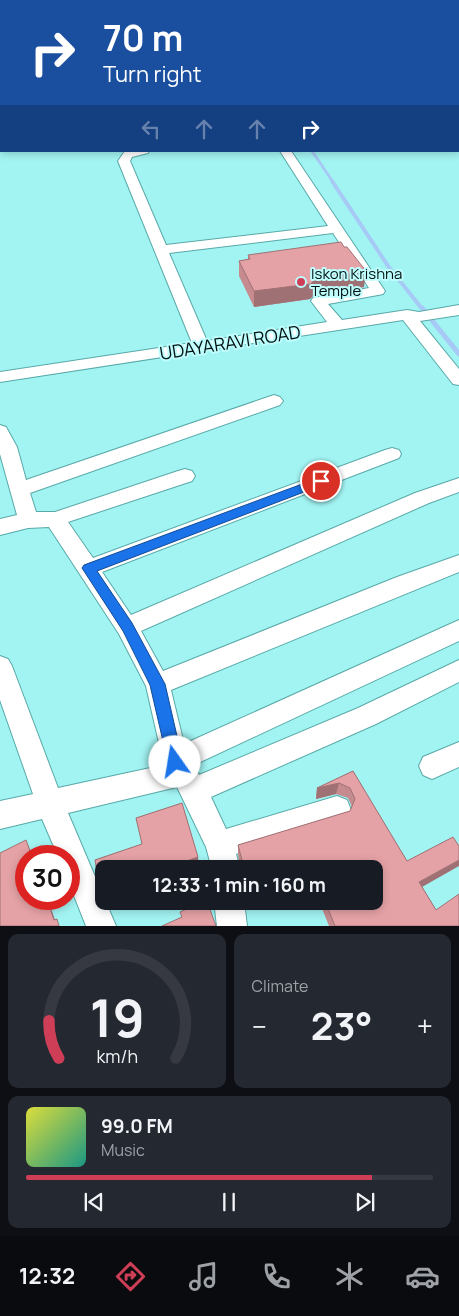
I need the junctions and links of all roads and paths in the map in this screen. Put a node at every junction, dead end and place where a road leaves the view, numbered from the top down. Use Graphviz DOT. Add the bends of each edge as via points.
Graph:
graph roads {
  1 [pos="139,152"];
  2 [pos="286,152"];
  3 [pos="335,228"];
  4 [pos="161,250"];
  5 [pos="454,309"];
  6 [pos="413,314"];
  7 [pos="338,326"];
  8 [pos="201,346"];
  9 [pos="0,377"];
  10 [pos="459,380"];
  11 [pos="274,401"];
  12 [pos="3,442"];
  13 [pos="392,454"];
  14 [pos="186,476"];
  15 [pos="459,485"];
  16 [pos="20,489"];
  17 [pos="55,519"];
  18 [pos="28,520"];
  19 [pos="0,527"];
  20 [pos="459,563"];
  21 [pos="88,568"];
  22 [pos="127,627"];
  23 [pos="459,630"];
  24 [pos="0,666"];
  25 [pos="459,670"];
  26 [pos="158,684"];
  27 [pos="459,754"];
  28 [pos="432,766"];
  29 [pos="184,775"];
  30 [pos="50,804"];
  31 [pos="337,810"];
  32 [pos="0,815"];
  33 [pos="223,857"];
  34 [pos="230,910"];
  35 [pos="100,926"];
  36 [pos="232,926"];
  1 -- 4 [label="street" via="128,154 124,161"];
  2 -- 3 [label="street"];
  3 -- 4 [label="street"];
  3 -- 7 [label="street" via="378,291 318,301"];
  4 -- 8 [label="street"];
  5 -- 6 [label="street, UDAYARAVI ROAD"];
  6 -- 7 [label="street, UDAYARAVI ROAD"];
  6 -- 10 [label="street"];
  7 -- 8 [label="street, UDAYARAVI ROAD"];
  8 -- 9 [label="street, UDAYARAVI ROAD"];
  11 -- 16 [label="street"];
  12 -- 16 [label="street"];
  13 -- 21 [label="street"];
  14 -- 17 [label="street"];
  15 -- 22 [label="street" via="422,498"];
  16 -- 18 [label="street"];
  17 -- 18 [label="street"];
  17 -- 21 [label="street"];
  18 -- 19 [label="street"];
  20 -- 26 [label="street"];
  21 -- 22 [label="street"];
  22 -- 26 [label="street"];
  23 -- 29 [label="street"];
  24 -- 30 [label="street"];
  25 -- 29 [label="street" via="368,716"];
  26 -- 29 [label="street"];
  27 -- 28 [label="street"];
  29 -- 30 [label="street"];
  29 -- 33 [label="street"];
  30 -- 32 [label="street"];
  30 -- 35 [label="street"];
  31 -- 33 [label="street"];
  34 -- 36 [label="street"];
}
